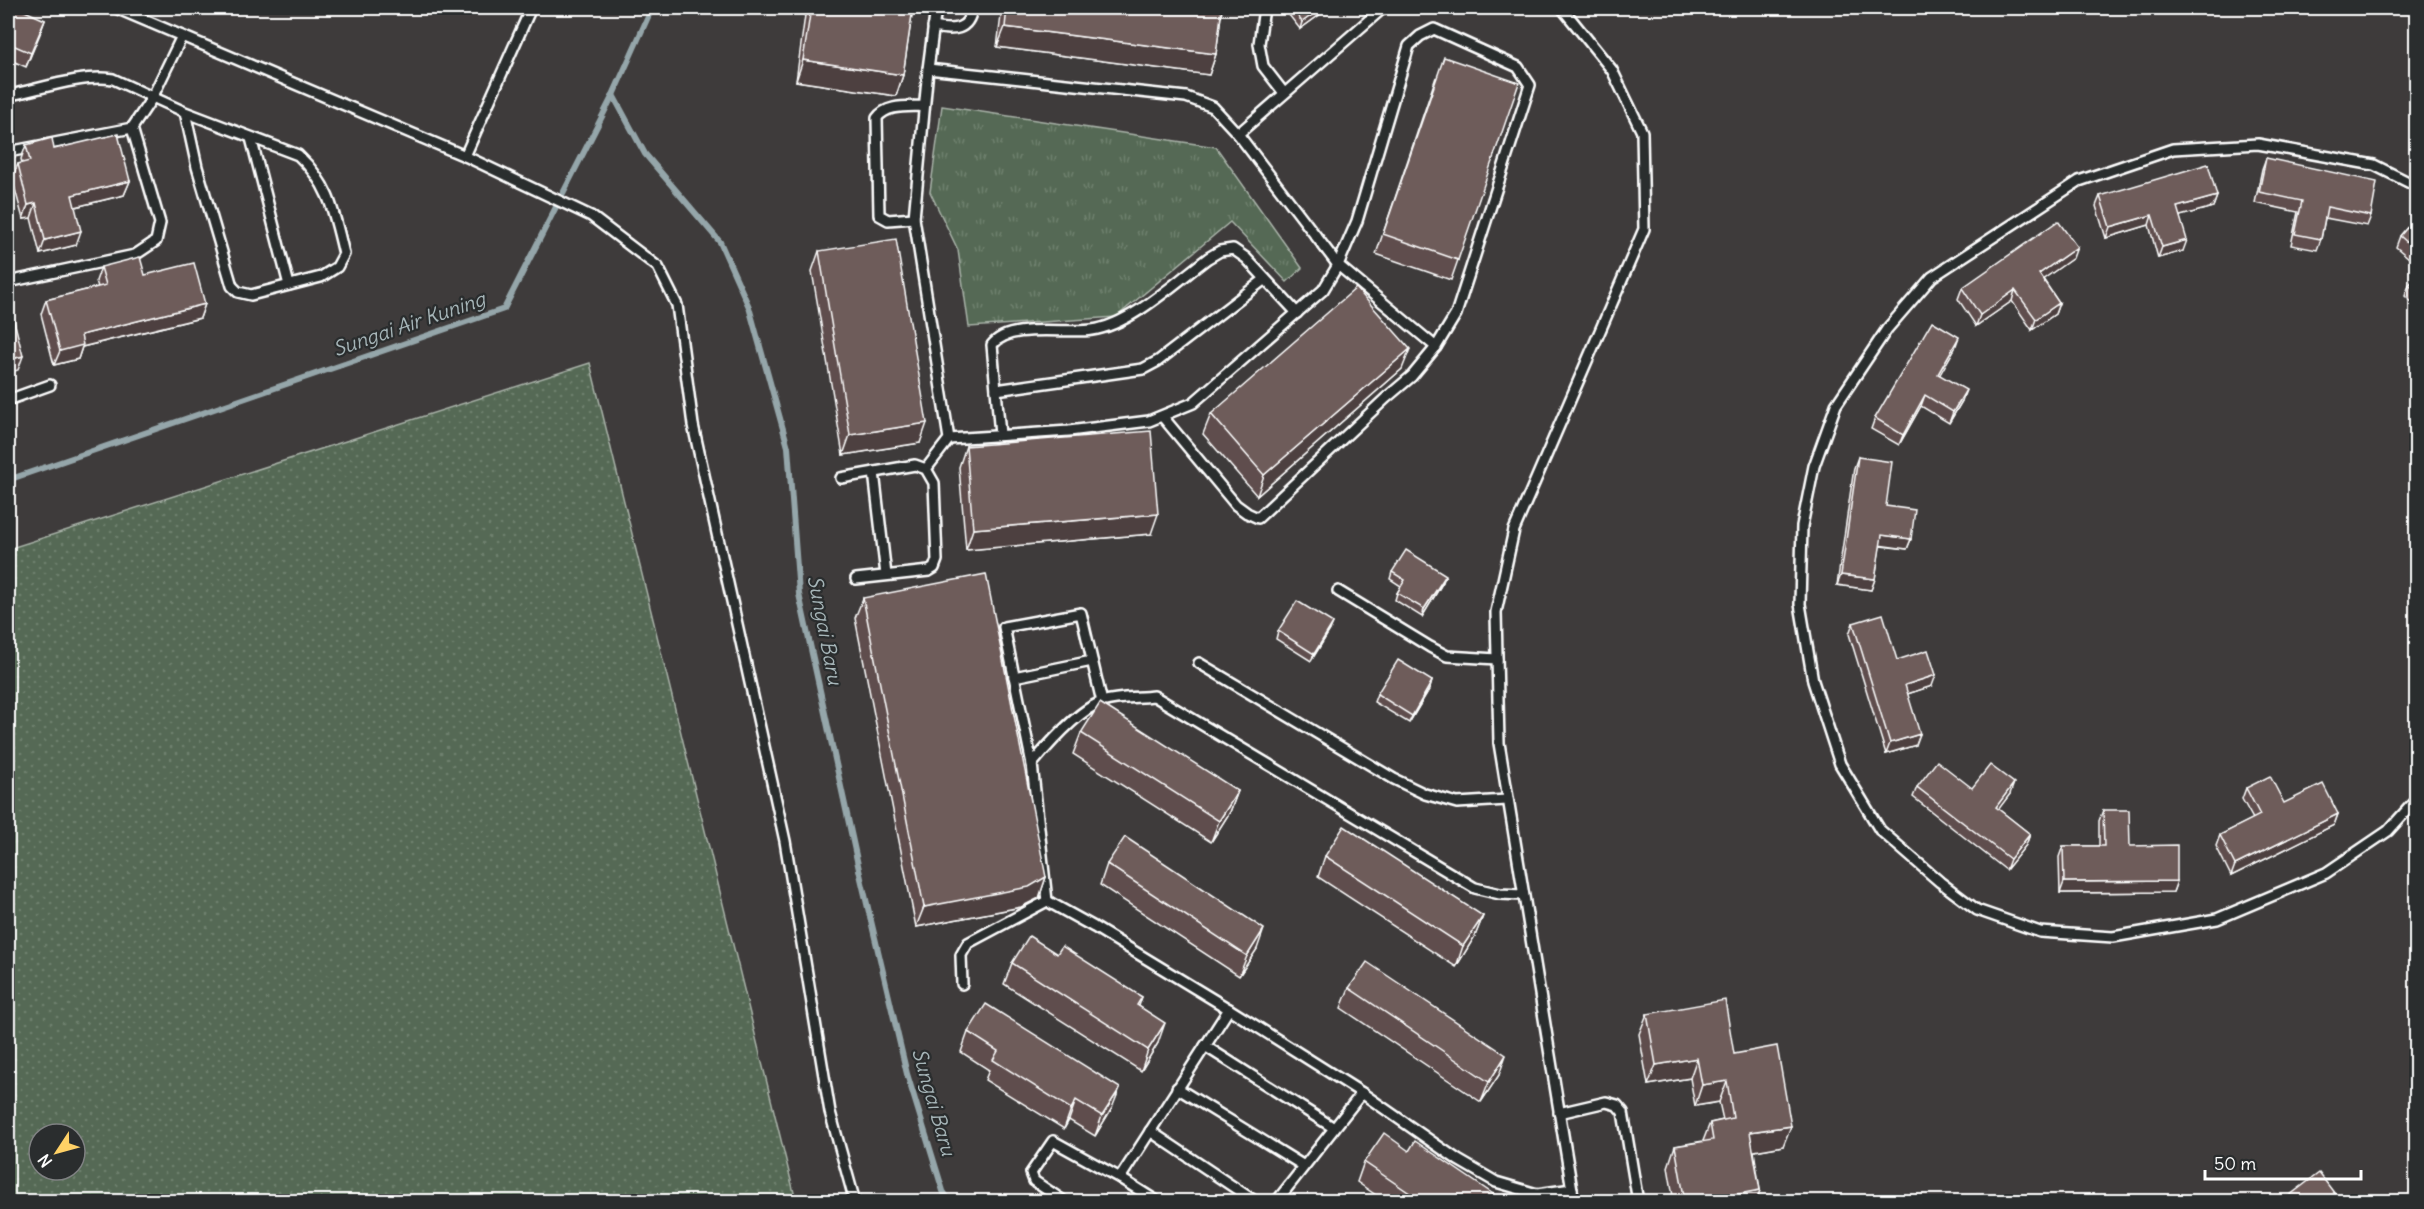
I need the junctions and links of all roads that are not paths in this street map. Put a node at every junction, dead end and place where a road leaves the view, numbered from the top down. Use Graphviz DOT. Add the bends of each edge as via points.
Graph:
graph roads {
  1 [pos="116,8"];
  2 [pos="531,8"];
  3 [pos="936,8"];
  4 [pos="972,8"];
  5 [pos="1264,8"];
  6 [pos="1366,8"];
  7 [pos="1383,8"];
  8 [pos="1562,8"];
  9 [pos="1372,16"];
  10 [pos="933,27"];
  11 [pos="183,36"];
  12 [pos="928,69"];
  13 [pos="1284,93"];
  14 [pos="10,95"];
  15 [pos="152,98"];
  16 [pos="924,106"];
  17 [pos="185,112"];
  18 [pos="132,128"];
  19 [pos="1238,134"];
  20 [pos="251,138"];
  21 [pos="8,152"];
  22 [pos="465,156"];
  23 [pos="2416,186"];
  24 [pos="914,218"];
  25 [pos="1338,265"];
  26 [pos="1265,279"];
  27 [pos="8,282"];
  28 [pos="289,285"];
  29 [pos="1297,313"];
  30 [pos="1436,347"];
  31 [pos="50,386"];
  32 [pos="996,390"];
  33 [pos="8,400"];
  34 [pos="1162,416"];
  35 [pos="1000,435"];
  36 [pos="949,439"];
  37 [pos="926,469"];
  38 [pos="874,472"];
  39 [pos="841,478"];
  40 [pos="886,575"];
  41 [pos="856,579"];
  42 [pos="1338,591"];
  43 [pos="1497,659"];
  44 [pos="1092,661"];
  45 [pos="1199,663"];
  46 [pos="1014,677"];
  47 [pos="1102,702"];
  48 [pos="1032,764"];
  49 [pos="1507,800"];
  50 [pos="2416,800"];
  51 [pos="1523,895"];
  52 [pos="1047,901"];
  53 [pos="962,984"];
  54 [pos="1229,1009"];
  55 [pos="1205,1046"];
  56 [pos="1177,1088"];
  57 [pos="1362,1093"];
  58 [pos="1559,1113"];
  59 [pos="1334,1128"];
  60 [pos="1150,1131"];
  61 [pos="1304,1166"];
  62 [pos="1120,1178"];
  63 [pos="1572,1190"];
  64 [pos="855,1202"];
  65 [pos="1065,1202"];
  66 [pos="1158,1202"];
  67 [pos="1256,1202"];
  68 [pos="1276,1202"];
  69 [pos="1574,1202"];
  70 [pos="1638,1202"];
  1 -- 11 [label="lane"];
  2 -- 22 [label="lane"];
  3 -- 10 [label="lane"];
  4 -- 10 [label="lane" via="964,26 952,31"];
  5 -- 13 [label="lane" via="1259,45 1263,66"];
  6 -- 9 [label="lane"];
  7 -- 9 [label="lane"];
  8 -- 43 [label="lane" via="1612,70 1642,132 1644,229 1514,530 1496,612"];
  9 -- 13 [label="lane"];
  10 -- 12 [label="lane"];
  11 -- 15 [label="lane"];
  11 -- 22 [label="lane"];
  12 -- 16 [label="lane"];
  12 -- 19 [label="lane" via="1186,97 1213,107"];
  13 -- 19 [label="lane"];
  14 -- 15 [label="lane" via="108,78 122,81"];
  15 -- 17 [label="lane"];
  15 -- 18 [label="lane"];
  16 -- 24 [label="lane"];
  16 -- 24 [label="lane" via="890,108 877,118 879,215 888,220"];
  17 -- 20 [label="lane"];
  17 -- 28 [label="lane" via="232,286 251,295"];
  18 -- 21 [label="lane"];
  18 -- 27 [label="lane" via="160,223 156,241 135,255"];
  19 -- 25 [label="lane"];
  20 -- 28 [label="lane"];
  20 -- 28 [label="lane" via="298,155 312,169 332,202 344,255 337,267 321,277"];
  22 -- 64 [label="lane" via="591,216 658,267 677,305 693,425 785,842 830,1112"];
  23 -- 50 [label="lane" via="2374,165 2258,144 2173,149 2079,181 1932,276 1887,329 1836,405 1814,466 1802,526 1800,604 1813,681 1840,764 1880,830 1977,910 2040,932 2113,936 2217,919 2326,873 2388,831"];
  24 -- 36 [label="lane"];
  25 -- 29 [label="lane" via="1323,290"];
  25 -- 30 [label="lane"];
  25 -- 30 [label="lane" via="1357,221 1409,46 1434,30 1518,67 1530,85 1456,314"];
  26 -- 29 [label="lane"];
  26 -- 32 [label="lane" via="1143,369"];
  26 -- 32 [label="lane" via="1233,249 1220,251 1130,317 1111,326 1013,332 997,338 992,345"];
  29 -- 34 [label="lane" via="1193,403"];
  30 -- 34 [label="lane" via="1412,376 1258,518 1236,505"];
  31 -- 33 [label="lane"];
  32 -- 35 [label="lane"];
  34 -- 35 [label="lane" via="1069,431"];
  35 -- 36 [label="lane"];
  36 -- 37 [label="lane"];
  37 -- 38 [label="lane" via="915,465"];
  37 -- 40 [label="lane" via="933,483 937,560 934,568"];
  38 -- 39 [label="lane"];
  38 -- 40 [label="lane"];
  40 -- 41 [label="lane"];
  42 -- 43 [label="lane" via="1447,656"];
  43 -- 49 [label="lane" via="1499,743"];
  44 -- 46 [label="lane"];
  44 -- 46 [label="lane" via="1080,613 1004,627"];
  44 -- 47 [label="lane"];
  45 -- 49 [label="lane" via="1425,794 1457,803"];
  46 -- 48 [label="lane"];
  47 -- 48 [label="lane" via="1071,722"];
  47 -- 51 [label="lane" via="1154,696 1475,888"];
  48 -- 52 [label="lane"];
  49 -- 51 [label="lane"];
  51 -- 58 [label="lane"];
  52 -- 53 [label="lane" via="968,943 961,955"];
  52 -- 54 [label="lane"];
  54 -- 55 [label="lane"];
  54 -- 57 [label="lane"];
  55 -- 56 [label="lane"];
  55 -- 59 [label="lane"];
  56 -- 60 [label="lane"];
  56 -- 61 [label="lane"];
  57 -- 59 [label="lane"];
  57 -- 63 [label="lane" via="1496,1182 1537,1194"];
  58 -- 63 [label="lane"];
  58 -- 70 [label="lane" via="1606,1102 1617,1105 1623,1112"];
  59 -- 61 [label="lane"];
  60 -- 62 [label="lane"];
  60 -- 67 [label="lane"];
  61 -- 68 [label="lane"];
  62 -- 65 [label="lane" via="1053,1141 1031,1173 1034,1181"];
  62 -- 66 [label="lane"];
  63 -- 69 [label="lane"];
}
